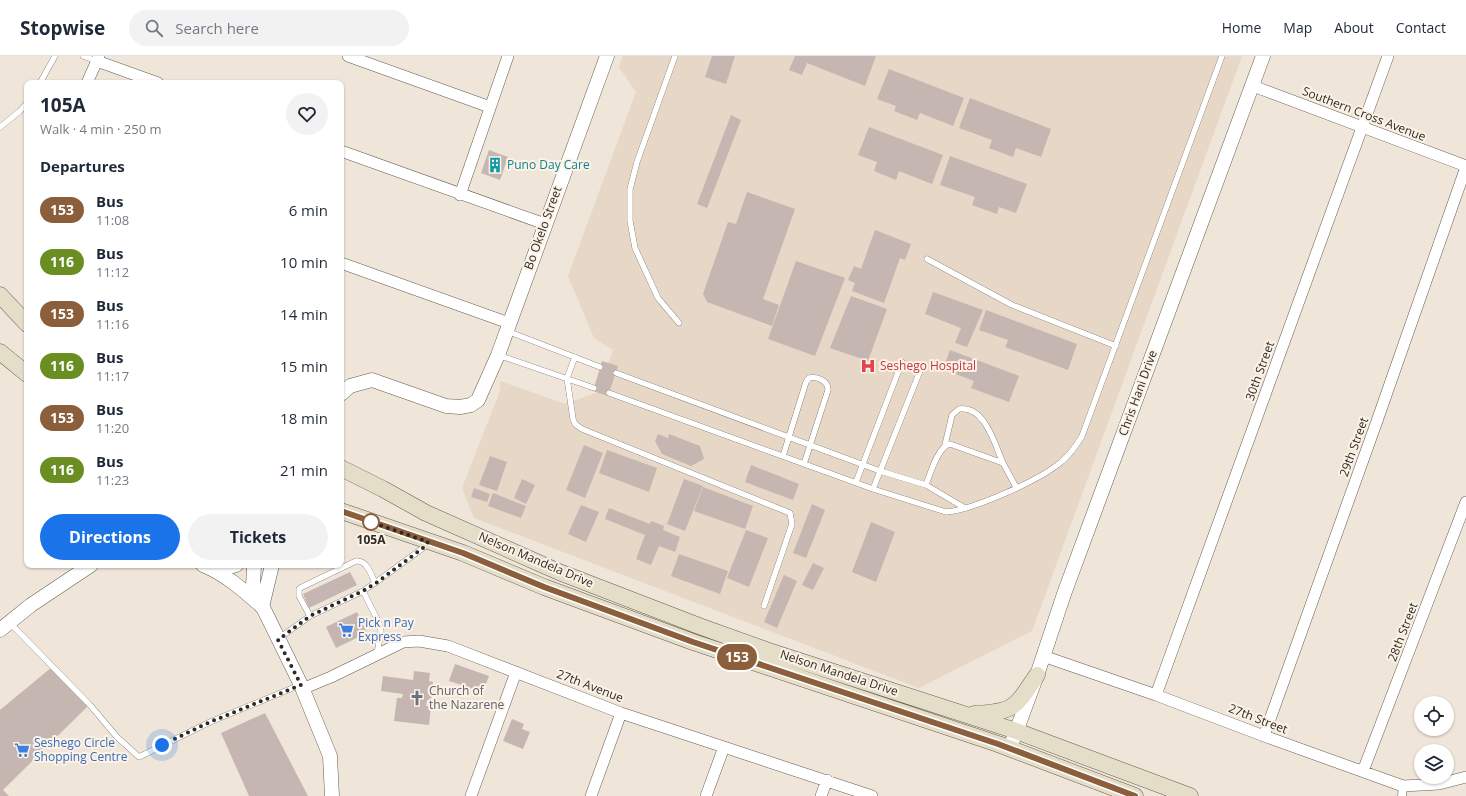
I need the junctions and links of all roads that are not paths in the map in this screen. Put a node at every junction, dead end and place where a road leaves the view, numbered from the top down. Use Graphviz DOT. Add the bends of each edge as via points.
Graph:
graph roads {
  1 [pos="55,56"];
  2 [pos="83,56"];
  3 [pos="348,56"];
  4 [pos="508,56"];
  5 [pos="607,56"];
  6 [pos="676,56"];
  7 [pos="1222,56"];
  8 [pos="1263,56"];
  9 [pos="1388,56"];
  10 [pos="98,58"];
  11 [pos="42,80"];
  12 [pos="88,80"];
  13 [pos="151,80"];
  14 [pos="1253,86"];
  15 [pos="24,106"];
  16 [pos="490,107"];
  17 [pos="0,127"];
  18 [pos="1362,127"];
  19 [pos="344,151"];
  20 [pos="1466,167"];
  21 [pos="460,194"];
  22 [pos="545,224"];
  23 [pos="927,259"];
  24 [pos="344,264"];
  25 [pos="0,295"];
  26 [pos="24,321"];
  27 [pos="679,323"];
  28 [pos="508,327"];
  29 [pos="1116,346"];
  30 [pos="0,352"];
  31 [pos="498,355"];
  32 [pos="575,357"];
  33 [pos="902,362"];
  34 [pos="600,367"];
  35 [pos="920,371"];
  36 [pos="24,372"];
  37 [pos="616,373"];
  38 [pos="567,378"];
  39 [pos="594,388"];
  40 [pos="344,391"];
  41 [pos="609,393"];
  42 [pos="789,437"];
  43 [pos="810,445"];
  44 [pos="944,445"];
  45 [pos="783,456"];
  46 [pos="1003,463"];
  47 [pos="804,464"];
  48 [pos="863,465"];
  49 [pos="344,470"];
  50 [pos="880,471"];
  51 [pos="856,482"];
  52 [pos="926,484"];
  53 [pos="1016,487"];
  54 [pos="873,489"];
  55 [pos="1466,502"];
  56 [pos="965,508"];
  57 [pos="344,512"];
  58 [pos="428,542"];
  59 [pos="344,567"];
  60 [pos="86,568"];
  61 [pos="210,568"];
  62 [pos="254,568"];
  63 [pos="271,568"];
  64 [pos="341,568"];
  65 [pos="376,583"];
  66 [pos="363,591"];
  67 [pos="764,606"];
  68 [pos="262,607"];
  69 [pos="310,616"];
  70 [pos="5,627"];
  71 [pos="278,640"];
  72 [pos="376,655"];
  73 [pos="1043,656"];
  74 [pos="516,672"];
  75 [pos="1037,675"];
  76 [pos="302,687"];
  77 [pos="1156,695"];
  78 [pos="621,712"];
  79 [pos="965,714"];
  80 [pos="1016,731"];
  81 [pos="1264,736"];
  82 [pos="724,747"];
  83 [pos="1010,748"];
  84 [pos="1363,771"];
  85 [pos="1466,777"];
  86 [pos="827,780"];
  87 [pos="1402,791"];
  88 [pos="332,796"];
  89 [pos="471,796"];
  90 [pos="591,796"];
  91 [pos="706,796"];
  92 [pos="821,796"];
  93 [pos="872,796"];
  94 [pos="1135,796"];
  95 [pos="1190,796"];
  1 -- 11 [label="lane"];
  2 -- 10 [label="lane"];
  3 -- 16 [label="street"];
  4 -- 16 [label="street"];
  5 -- 22 [label="street, Bo Okelo Street"];
  6 -- 27 [label="lane" via="637,162 630,189 630,221 635,248 658,298"];
  7 -- 29 [label="lane"];
  8 -- 14 [label="street, Chris Hani Drive"];
  9 -- 18 [label="street, 30th Street"];
  10 -- 12 [label="street"];
  10 -- 13 [label="street"];
  14 -- 18 [label="street, Southern Cross Avenue"];
  14 -- 73 [label="street, Chris Hani Drive" via="1172,300"];
  15 -- 17 [label="lane"];
  16 -- 21 [label="street"];
  18 -- 20 [label="street, Southern Cross Avenue"];
  18 -- 77 [label="street, 30th Street"];
  19 -- 21 [label="street"];
  20 -- 81 [label="street, 29th Street"];
  21 -- 22 [label="street"];
  22 -- 28 [label="street, Bo Okelo Street"];
  23 -- 29 [label="lane" via="1007,302"];
  24 -- 28 [label="street"];
  25 -- 26 [label="main road"];
  28 -- 31 [label="street, Bo Okelo Street"];
  28 -- 32 [label="lane"];
  29 -- 53 [label="lane" via="1082,436 1075,447 1052,469"];
  30 -- 36 [label="main road"];
  31 -- 38 [label="lane"];
  31 -- 40 [label="street, Bo Okelo Street" via="478,400 460,408 446,406 372,380 350,386"];
  32 -- 34 [label="lane"];
  32 -- 38 [label="lane"];
  33 -- 48 [label="lane"];
  35 -- 50 [label="lane"];
  37 -- 42 [label="lane"];
  38 -- 39 [label="lane"];
  38 -- 67 [label="lane" via="573,419 582,429 790,513 792,524"];
  41 -- 45 [label="lane"];
  42 -- 43 [label="lane"];
  42 -- 43 [label="lane" via="809,378 826,381 828,390"];
  42 -- 45 [label="lane"];
  43 -- 47 [label="lane"];
  43 -- 48 [label="lane"];
  44 -- 46 [label="lane" via="954,444"];
  44 -- 46 [label="lane" via="952,415 959,409 968,409 982,418"];
  44 -- 52 [label="lane"];
  45 -- 47 [label="lane"];
  46 -- 53 [label="lane"];
  47 -- 51 [label="lane"];
  48 -- 50 [label="lane"];
  48 -- 51 [label="lane"];
  49 -- 79 [label="main road, Nelson Mandela Drive" via="426,513 567,574 766,650"];
  50 -- 52 [label="lane"];
  50 -- 54 [label="lane"];
  51 -- 54 [label="lane"];
  52 -- 56 [label="lane"];
  53 -- 56 [label="lane"];
  54 -- 56 [label="lane" via="937,510 954,511"];
  55 -- 84 [label="street, 28th Street"];
  57 -- 58 [label="main road, Nelson Mandela Drive"];
  58 -- 65 [label="lane"];
  58 -- 83 [label="main road, Nelson Mandela Drive" via="463,553 544,587 693,642"];
  59 -- 65 [label="lane" via="360,560 364,562"];
  60 -- 70 [label="street" via="48,593"];
  61 -- 68 [label="street" via="238,585"];
  62 -- 68 [label="street" via="253,587"];
  63 -- 68 [label="street"];
  64 -- 69 [label="lane" via="299,589 299,596"];
  65 -- 66 [label="lane"];
  66 -- 69 [label="lane"];
  66 -- 72 [label="lane" via="381,631"];
  68 -- 71 [label="street"];
  69 -- 71 [label="lane"];
  70 -- 76 [label="lane" via="90,705 117,738 139,757 210,722"];
  71 -- 76 [label="street"];
  72 -- 74 [label="street, 27th Avenue" via="403,642 426,642 448,646"];
  72 -- 76 [label="street, 27th Avenue" via="331,677"];
  73 -- 75 [label="street, Chris Hani Drive"];
  73 -- 77 [label="street, 27th Street"];
  74 -- 78 [label="street, 27th Avenue"];
  74 -- 89 [label="street"];
  75 -- 79 [label="main road" via="1018,702 1009,710"];
  75 -- 80 [label="street, Chris Hani Drive"];
  76 -- 88 [label="street" via="330,756"];
  77 -- 81 [label="street, 27th Street"];
  78 -- 82 [label="street, 27th Avenue"];
  78 -- 90 [label="street"];
  79 -- 80 [label="main road, Nelson Mandela Drive"];
  80 -- 83 [label="street, Chris Hani Drive"];
  80 -- 95 [label="main road, Nelson Mandela Drive"];
  81 -- 84 [label="street, 27th Street"];
  82 -- 86 [label="street, 27th Avenue"];
  82 -- 91 [label="street"];
  83 -- 94 [label="main road, Nelson Mandela Drive"];
  84 -- 87 [label="street, 27th Street"];
  85 -- 87 [label="street, 27th Street"];
  86 -- 92 [label="street"];
  86 -- 93 [label="street, 27th Avenue"];
}
